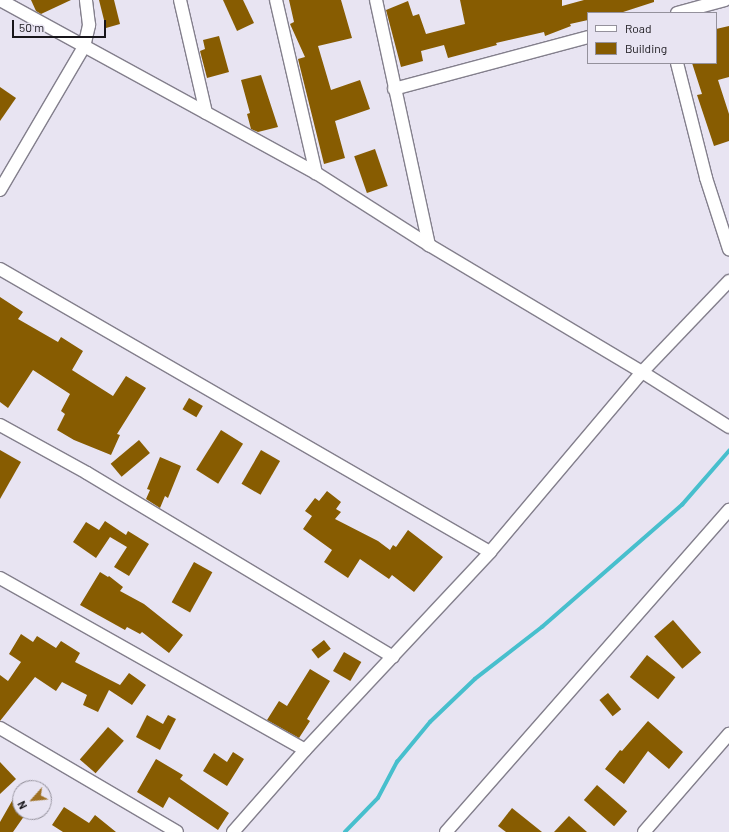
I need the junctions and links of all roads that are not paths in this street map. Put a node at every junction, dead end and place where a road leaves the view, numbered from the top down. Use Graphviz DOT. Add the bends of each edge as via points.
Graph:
graph roads {
  1 [pos="0,0"];
  2 [pos="86,0"];
  3 [pos="180,0"];
  4 [pos="276,0"];
  5 [pos="376,0"];
  6 [pos="725,0"];
  7 [pos="681,12"];
  8 [pos="587,37"];
  9 [pos="84,47"];
  10 [pos="678,64"];
  11 [pos="394,89"];
  12 [pos="206,113"];
  13 [pos="316,174"];
  14 [pos="0,190"];
  15 [pos="429,244"];
  16 [pos="729,249"];
  17 [pos="0,269"];
  18 [pos="729,281"];
  19 [pos="642,372"];
  20 [pos="0,425"];
  21 [pos="729,427"];
  22 [pos="729,510"];
  23 [pos="490,552"];
  24 [pos="0,578"];
  25 [pos="393,657"];
  26 [pos="0,728"];
  27 [pos="729,734"];
  28 [pos="305,750"];
  29 [pos="177,832"];
  30 [pos="233,832"];
  31 [pos="446,832"];
  32 [pos="644,832"];
  1 -- 9 [label="street"];
  2 -- 9 [label="street" via="90,25"];
  3 -- 12 [label="street"];
  4 -- 13 [label="street"];
  5 -- 11 [label="street"];
  6 -- 7 [label="street"];
  8 -- 11 [label="street"];
  9 -- 12 [label="street"];
  9 -- 14 [label="street"];
  10 -- 16 [label="street" via="706,178"];
  11 -- 15 [label="street"];
  12 -- 13 [label="street"];
  13 -- 15 [label="street"];
  15 -- 19 [label="street"];
  17 -- 23 [label="street"];
  18 -- 19 [label="street"];
  19 -- 21 [label="street"];
  19 -- 23 [label="street"];
  20 -- 25 [label="street" via="87,473"];
  22 -- 31 [label="street"];
  23 -- 25 [label="street"];
  24 -- 28 [label="street"];
  25 -- 28 [label="street"];
  26 -- 29 [label="street"];
  27 -- 32 [label="street"];
  28 -- 30 [label="street"];
}
